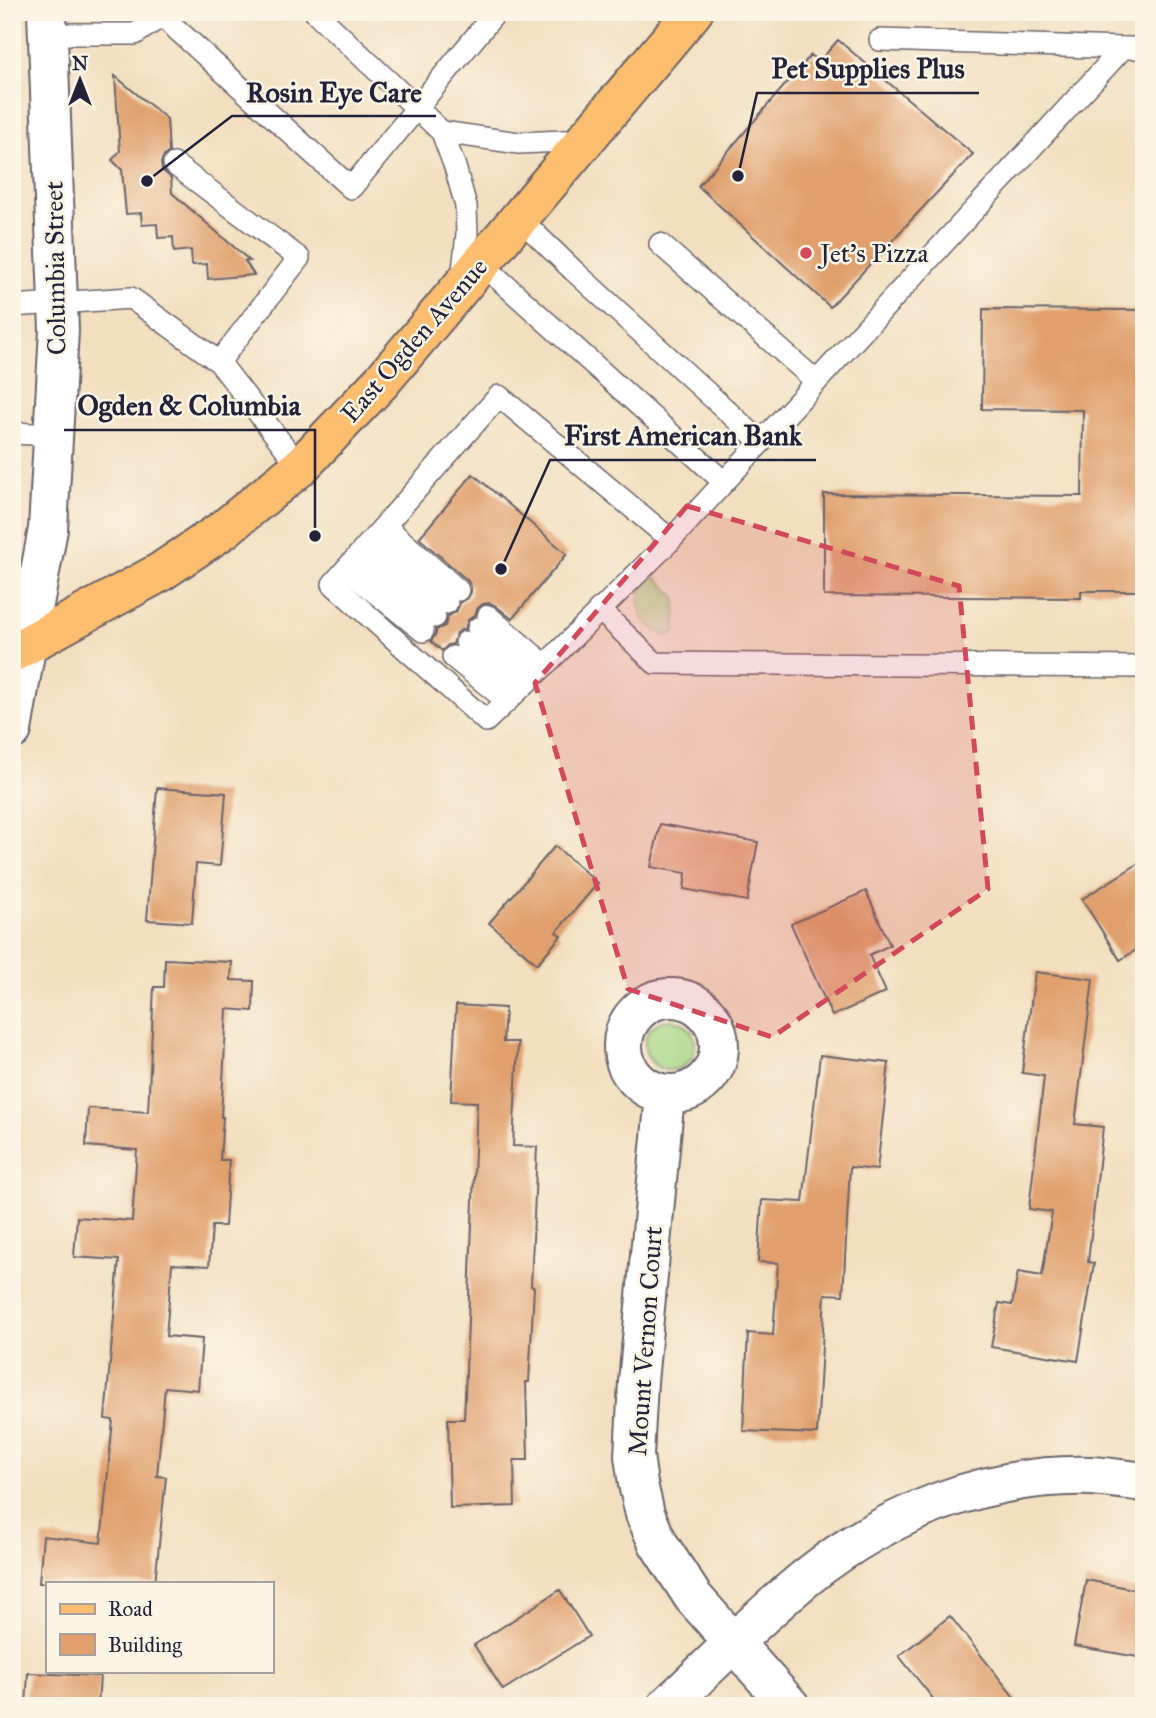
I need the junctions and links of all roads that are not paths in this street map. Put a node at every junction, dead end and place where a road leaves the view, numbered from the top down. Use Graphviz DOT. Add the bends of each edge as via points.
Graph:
graph roads {
  1 [pos="315,12"];
  2 [pos="496,12"];
  3 [pos="693,12"];
  4 [pos="164,14"];
  5 [pos="47,23"];
  6 [pos="880,40"];
  7 [pos="1133,48"];
  8 [pos="417,109"];
  9 [pos="442,132"];
  10 [pos="586,140"];
  11 [pos="174,164"];
  12 [pos="519,218"];
  13 [pos="660,244"];
  14 [pos="471,274"];
  15 [pos="58,302"];
  16 [pos="12,306"];
  17 [pos="219,362"];
  18 [pos="816,382"];
  19 [pos="12,433"];
  20 [pos="54,435"];
  21 [pos="761,442"];
  22 [pos="300,467"];
  23 [pos="724,482"];
  24 [pos="671,540"];
  25 [pos="366,547"];
  26 [pos="599,609"];
  27 [pos="19,650"];
  28 [pos="1144,667"];
  29 [pos="527,682"];
  30 [pos="12,730"];
  31 [pos="665,1095"];
  32 [pos="1144,1482"];
  33 [pos="734,1643"];
  34 [pos="667,1706"];
  35 [pos="790,1706"];
  1 -- 8 [label="lane"];
  2 -- 8 [label="lane"];
  3 -- 10 [label="main road, East Ogden Avenue"];
  4 -- 5 [label="lane" via="135,34"];
  4 -- 8 [label="lane" via="351,188"];
  5 -- 15 [label="street, Columbia Street"];
  6 -- 7 [label="lane"];
  7 -- 18 [label="lane"];
  8 -- 9 [label="lane"];
  9 -- 10 [label="lane" via="519,144"];
  9 -- 14 [label="lane" via="466,206"];
  10 -- 12 [label="main road, East Ogden Avenue"];
  11 -- 17 [label="lane" via="299,258"];
  12 -- 14 [label="main road, East Ogden Avenue"];
  12 -- 21 [label="lane"];
  13 -- 18 [label="lane"];
  14 -- 22 [label="main road, East Ogden Avenue" via="381,382"];
  14 -- 23 [label="lane"];
  15 -- 16 [label="lane"];
  15 -- 17 [label="lane" via="131,298"];
  15 -- 20 [label="street, Columbia Street"];
  17 -- 22 [label="lane"];
  18 -- 21 [label="lane"];
  19 -- 20 [label="lane"];
  20 -- 27 [label="street, Columbia Street" via="48,529"];
  21 -- 23 [label="lane"];
  22 -- 27 [label="main road, East Ogden Avenue" via="223,530 159,573"];
  23 -- 24 [label="lane"];
  24 -- 25 [label="lane" via="499,396"];
  24 -- 26 [label="lane"];
  25 -- 25 [label="lane" via="441,610"];
  25 -- 29 [label="lane" via="334,584 485,721"];
  26 -- 28 [label="lane" via="655,663"];
  26 -- 29 [label="lane"];
  27 -- 30 [label="street, Columbia Street"];
  29 -- 29 [label="lane" via="471,636"];
  31 -- 33 [label="street, Mount Vernon Court" via="638,1382 634,1446 638,1484 645,1514 671,1566"];
  32 -- 33 [label="street" via="1050,1477 1009,1482 918,1509 846,1549"];
  33 -- 34 [label="street"];
  33 -- 35 [label="street, Mount Vernon Court"];
}
